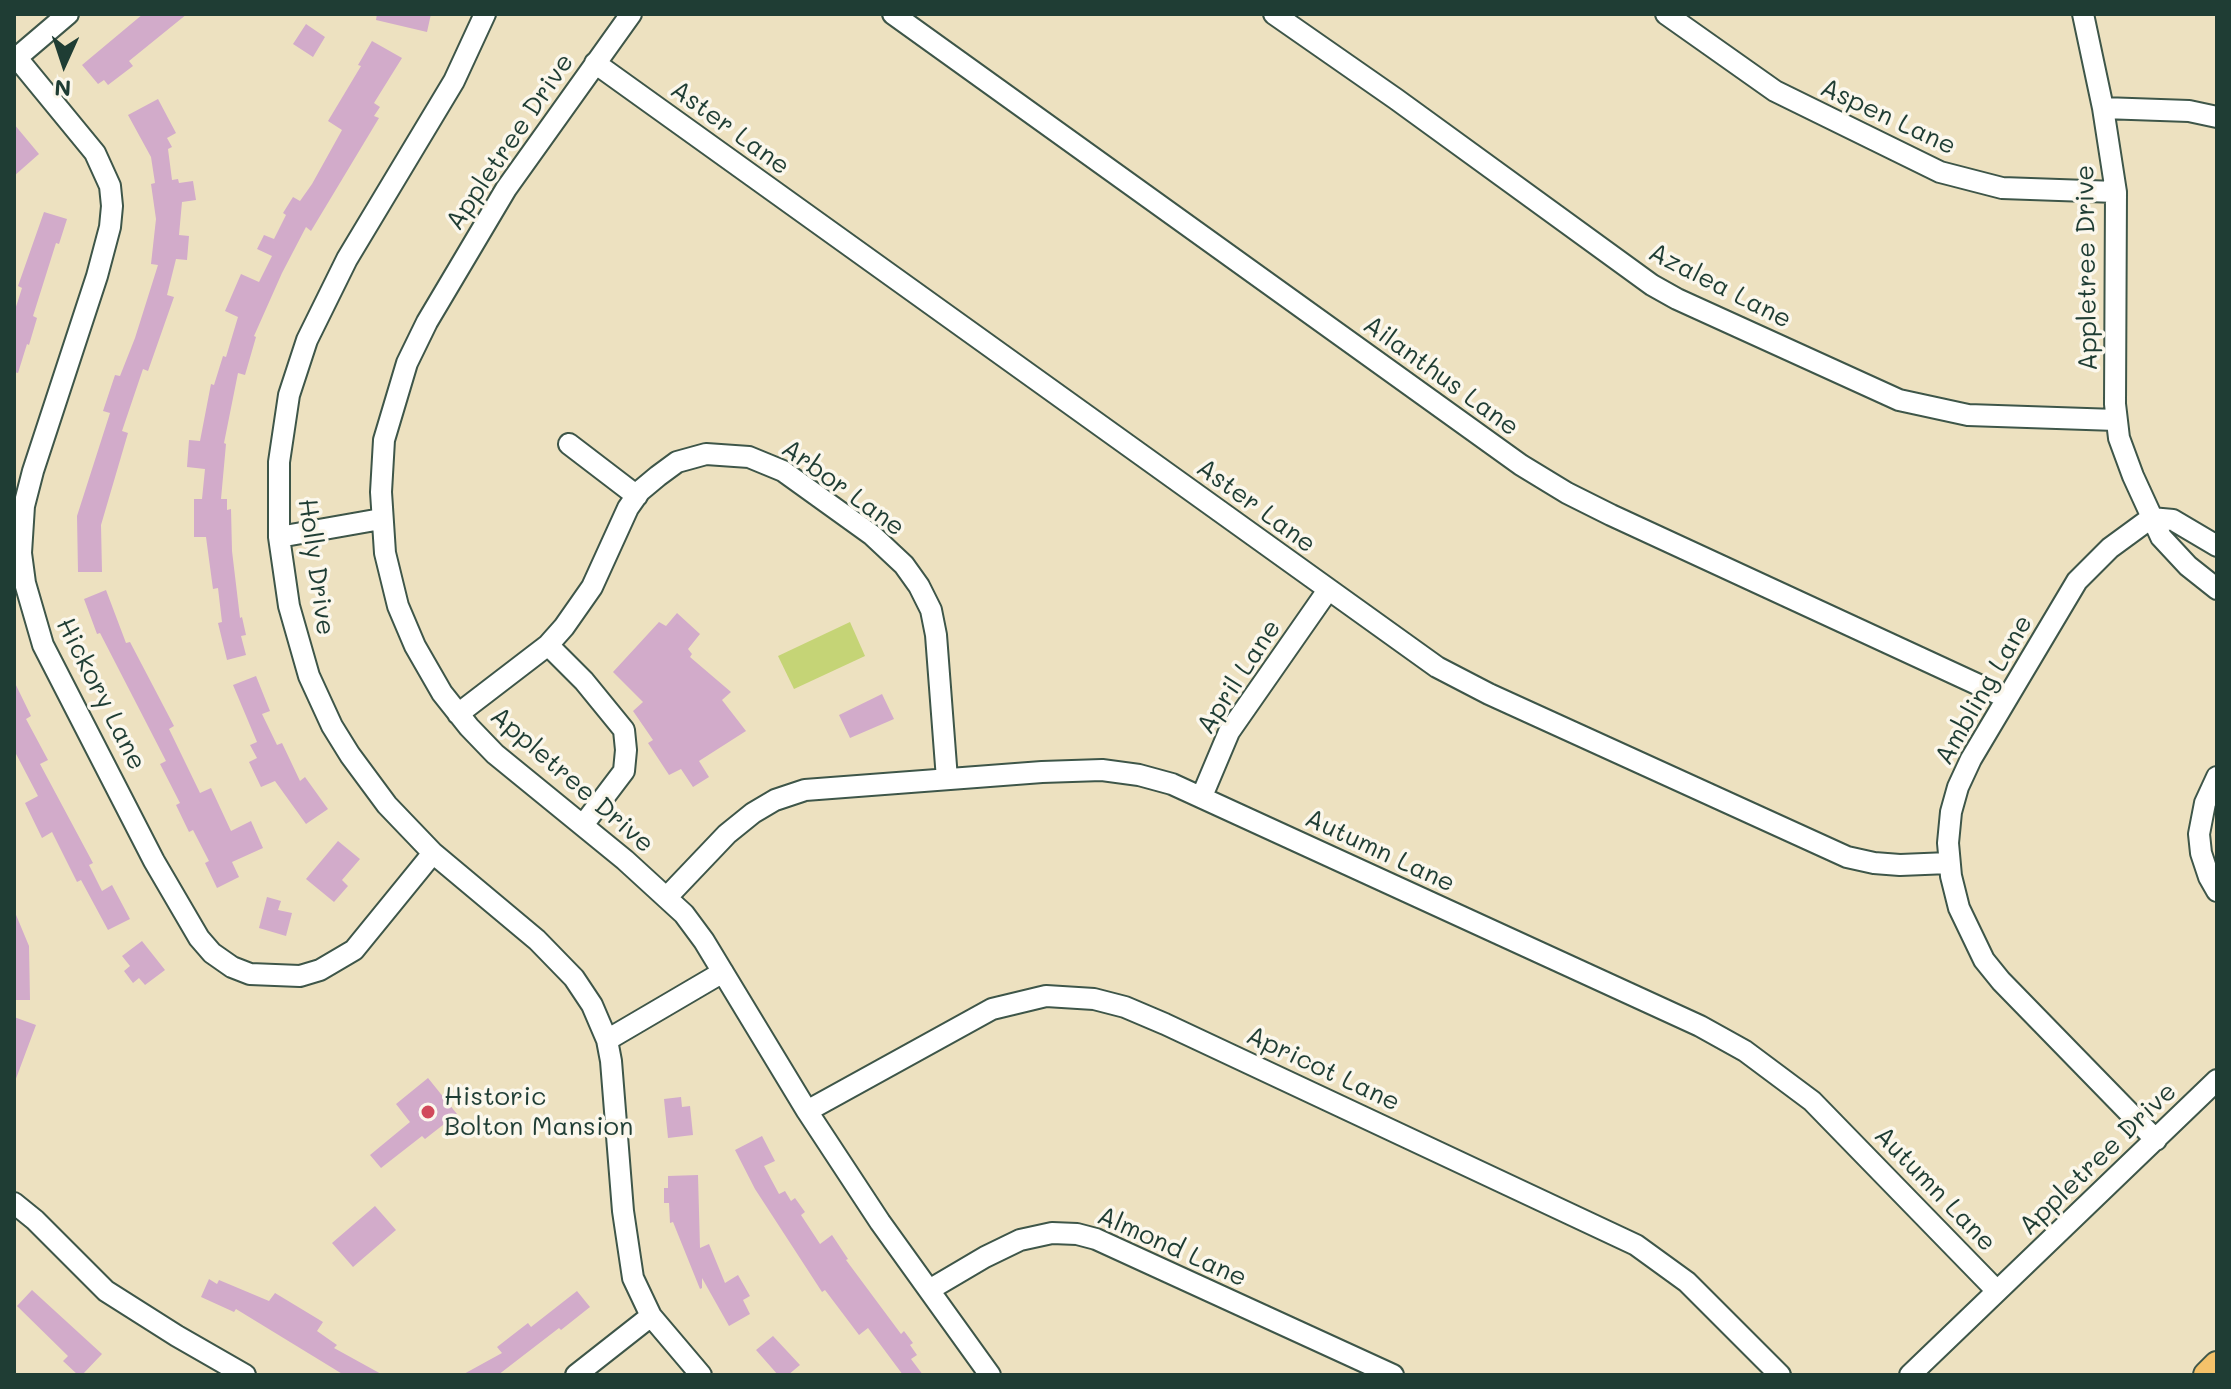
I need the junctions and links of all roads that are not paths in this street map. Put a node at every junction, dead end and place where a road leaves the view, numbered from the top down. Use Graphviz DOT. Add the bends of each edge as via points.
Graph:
graph roads {
  1 [pos="68,14"];
  2 [pos="485,14"];
  3 [pos="631,14"];
  4 [pos="893,14"];
  5 [pos="1274,14"];
  6 [pos="1666,14"];
  7 [pos="2083,14"];
  8 [pos="16,59"];
  9 [pos="595,63"];
  10 [pos="2103,108"];
  11 [pos="2217,117"];
  12 [pos="2116,192"];
  13 [pos="2116,420"];
  14 [pos="569,444"];
  15 [pos="637,496"];
  16 [pos="2151,518"];
  17 [pos="381,519"];
  18 [pos="279,537"];
  19 [pos="2217,546"];
  20 [pos="2217,589"];
  21 [pos="1328,590"];
  22 [pos="548,645"];
  23 [pos="2007,698"];
  24 [pos="458,714"];
  25 [pos="2217,777"];
  26 [pos="947,779"];
  27 [pos="1202,796"];
  28 [pos="583,825"];
  29 [pos="433,853"];
  30 [pos="1949,863"];
  31 [pos="2217,891"];
  32 [pos="667,897"];
  33 [pos="723,972"];
  34 [pos="607,1040"];
  35 [pos="2217,1080"];
  36 [pos="807,1111"];
  37 [pos="2156,1140"];
  38 [pos="14,1203"];
  39 [pos="929,1290"];
  40 [pos="1997,1291"];
  41 [pos="651,1316"];
  42 [pos="2217,1365"];
  43 [pos="245,1375"];
  44 [pos="576,1375"];
  45 [pos="701,1375"];
  46 [pos="990,1375"];
  47 [pos="1393,1375"];
  48 [pos="1780,1375"];
  49 [pos="1910,1375"];
  50 [pos="2207,1375"];
  1 -- 8 [label="street"];
  2 -- 18 [label="street, Holly Drive" via="454,81 347,259 307,340 283,424"];
  3 -- 9 [label="street, Appletree Drive"];
  4 -- 23 [label="street, Ailanthus Lane" via="1521,465 1611,515"];
  5 -- 13 [label="street, Azalea Lane" via="1677,299 1899,400 1968,415"];
  6 -- 12 [label="street, Aspen Lane" via="1775,91 1940,172 2002,188"];
  7 -- 10 [label="street, Appletree Drive"];
  8 -- 29 [label="street, Hickory Lane" via="95,153 110,186 112,206 97,276 24,506 25,583 43,645 171,894 199,938 232,967 263,976 300,976 354,950"];
  9 -- 17 [label="street, Appletree Drive" via="499,201 407,363 384,440"];
  9 -- 21 [label="street, Aster Lane"];
  10 -- 11 [label="street"];
  10 -- 12 [label="street, Appletree Drive"];
  12 -- 13 [label="street, Appletree Drive"];
  13 -- 16 [label="street, Appletree Drive"];
  14 -- 15 [label="street"];
  15 -- 22 [label="street, Arbor Lane" via="586,597"];
  15 -- 26 [label="street, Arbor Lane" via="677,462 706,454 749,457 783,471 872,535 904,565 931,610"];
  16 -- 19 [label="street" via="2173,520"];
  16 -- 20 [label="street, Appletree Drive" via="2173,552"];
  16 -- 23 [label="street, Ambling Lane" via="2077,581"];
  17 -- 18 [label="street"];
  17 -- 24 [label="street, Appletree Drive" via="398,606 415,646"];
  18 -- 29 [label="street, Holly Drive" via="295,633 332,726 387,805"];
  21 -- 27 [label="street, April Lane" via="1229,732"];
  21 -- 30 [label="street, Aster Lane" via="1402,645 1476,688 1817,845 1874,863"];
  22 -- 24 [label="street, Arbor Lane"];
  22 -- 28 [label="street" via="624,730 624,771"];
  23 -- 30 [label="street, Ambling Lane" via="1958,787 1951,812"];
  24 -- 28 [label="street, Appletree Drive" via="495,754"];
  25 -- 31 [label="street" via="2199,834"];
  26 -- 27 [label="street, Autumn Lane" via="1102,770 1139,775"];
  26 -- 32 [label="street, Autumn Lane" via="805,790 775,800 727,834"];
  27 -- 40 [label="street, Autumn Lane" via="1745,1051 1812,1101"];
  28 -- 32 [label="street, Appletree Drive"];
  29 -- 34 [label="street, Holly Drive" via="574,978"];
  30 -- 37 [label="street, Ambling Lane" via="1959,908 1984,960"];
  32 -- 33 [label="street, Appletree Drive"];
  33 -- 34 [label="street"];
  33 -- 36 [label="street, Appletree Drive"];
  34 -- 41 [label="street, Holly Drive" via="627,1248 633,1278"];
  35 -- 37 [label="street, Appletree Drive"];
  36 -- 39 [label="street, Appletree Drive"];
  36 -- 48 [label="street, Apricot Lane" via="992,1009 1046,996 1105,1002 1165,1024 1636,1245 1687,1282"];
  37 -- 40 [label="street, Appletree Drive"];
  38 -- 43 [label="street" via="106,1291"];
  39 -- 46 [label="street, Appletree Drive"];
  39 -- 47 [label="street, Almond Lane" via="1020,1240 1077,1234"];
  40 -- 49 [label="street, Appletree Drive"];
  41 -- 44 [label="street"];
  41 -- 45 [label="street, Holly Drive"];
  42 -- 50 [label="main road"];
}
